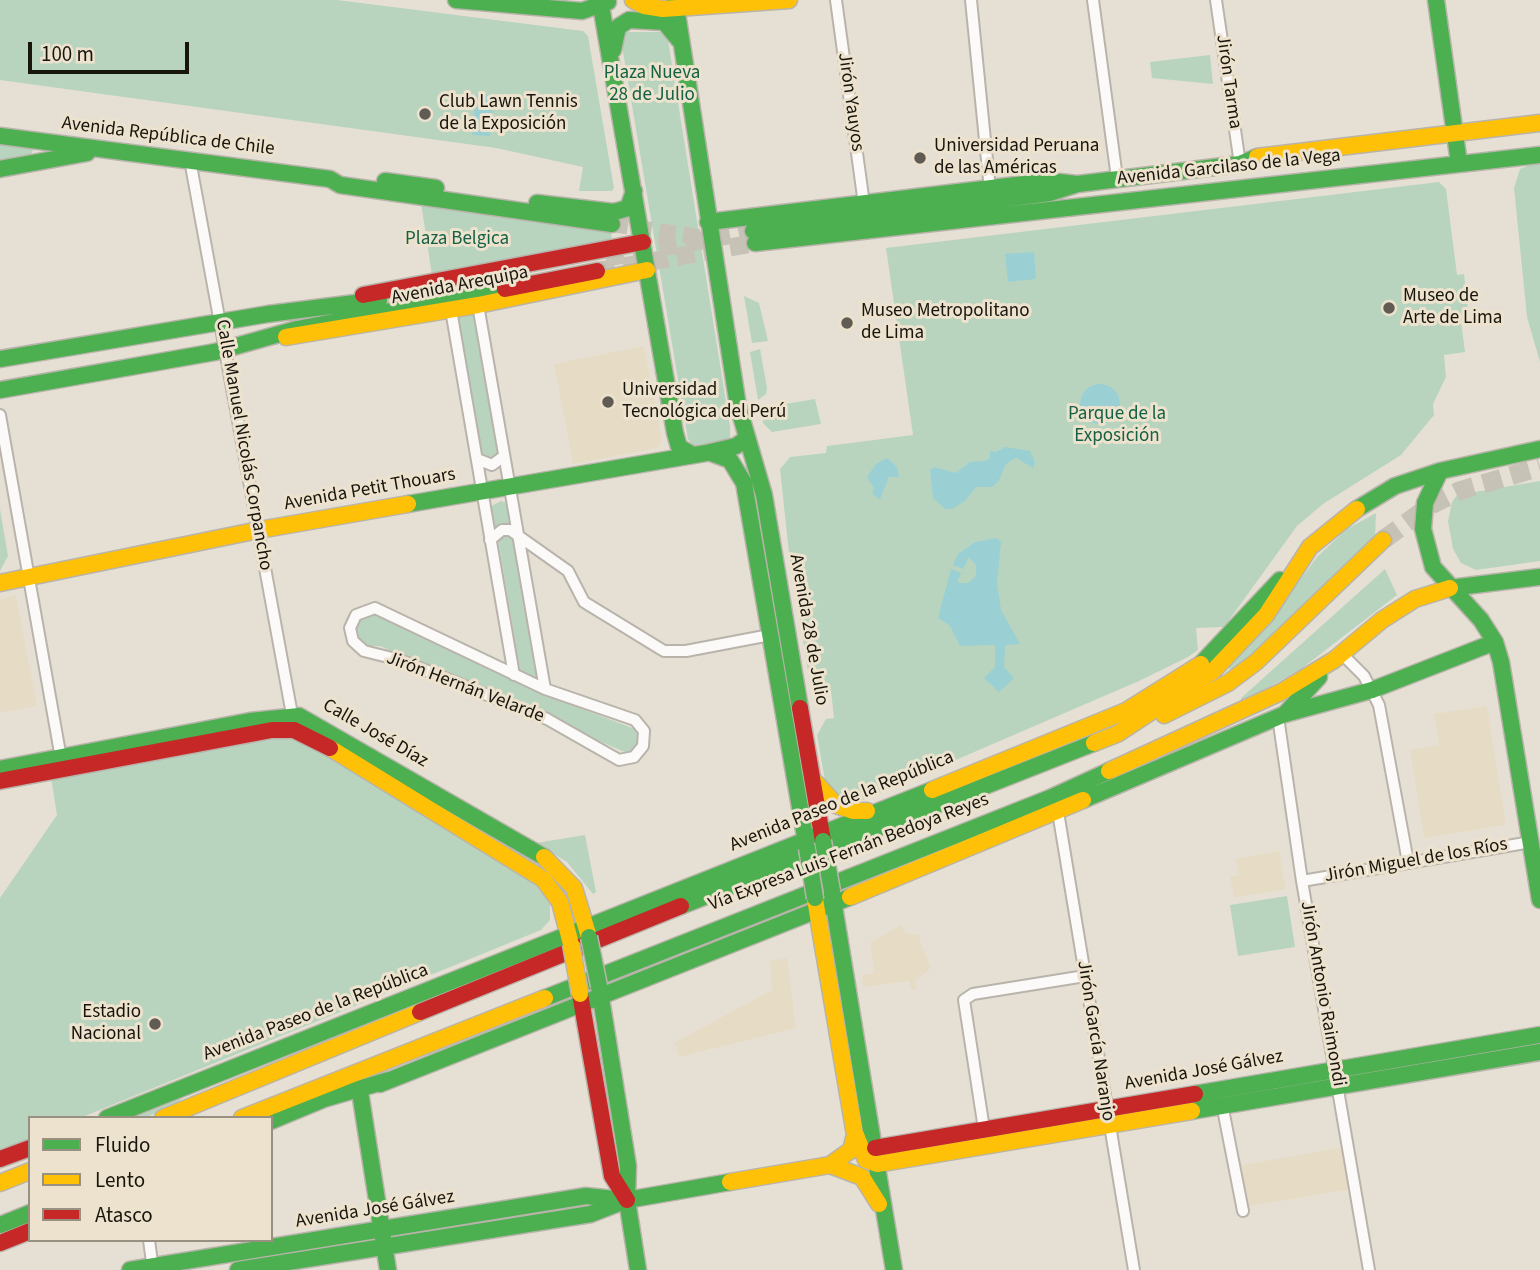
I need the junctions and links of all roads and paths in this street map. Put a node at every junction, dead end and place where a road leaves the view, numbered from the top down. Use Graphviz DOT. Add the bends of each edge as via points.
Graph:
graph roads {
  1 [pos="456,0"];
  2 [pos="633,0"];
  3 [pos="789,0"];
  4 [pos="836,0"];
  5 [pos="971,0"];
  6 [pos="1093,0"];
  7 [pos="1216,0"];
  8 [pos="1436,0"];
  9 [pos="604,2"];
  10 [pos="676,4"];
  11 [pos="682,46"];
  12 [pos="614,70"];
  13 [pos="1540,123"];
  14 [pos="1540,135"];
  15 [pos="0,136"];
  16 [pos="1455,140"];
  17 [pos="103,150"];
  18 [pos="1540,155"];
  19 [pos="190,160"];
  20 [pos="1459,163"];
  21 [pos="1240,164"];
  22 [pos="0,169"];
  23 [pos="1117,178"];
  24 [pos="330,180"];
  25 [pos="1078,184"];
  26 [pos="634,189"];
  27 [pos="990,190"];
  28 [pos="864,204"];
  29 [pos="708,222"];
  30 [pos="612,224"];
  31 [pos="643,242"];
  32 [pos="595,266"];
  33 [pos="647,270"];
  34 [pos="478,305"];
  35 [pos="451,310"];
  36 [pos="220,321"];
  37 [pos="280,336"];
  38 [pos="226,349"];
  39 [pos="0,359"];
  40 [pos="0,390"];
  41 [pos="0,415"];
  42 [pos="746,439"];
  43 [pos="1540,449"];
  44 [pos="698,454"];
  45 [pos="504,456"];
  46 [pos="477,459"];
  47 [pos="1440,471"];
  48 [pos="509,486"];
  49 [pos="482,492"];
  50 [pos="259,530"];
  51 [pos="517,536"];
  52 [pos="490,540"];
  53 [pos="1383,540"];
  54 [pos="1297,563"];
  55 [pos="28,576"];
  56 [pos="1540,577"];
  57 [pos="0,583"];
  58 [pos="1450,588"];
  59 [pos="770,635"];
  60 [pos="1495,642"];
  61 [pos="1338,657"];
  62 [pos="514,675"];
  63 [pos="545,689"];
  64 [pos="1372,690"];
  65 [pos="1281,716"];
  66 [pos="293,723"];
  67 [pos="1117,734"];
  68 [pos="62,764"];
  69 [pos="0,769"];
  70 [pos="811,771"];
  71 [pos="0,781"];
  72 [pos="873,811"];
  73 [pos="1058,812"];
  74 [pos="823,836"];
  75 [pos="1531,842"];
  76 [pos="806,843"];
  77 [pos="1408,862"];
  78 [pos="1302,881"];
  79 [pos="833,897"];
  80 [pos="1540,900"];
  81 [pos="816,903"];
  82 [pos="588,933"];
  83 [pos="571,940"];
  84 [pos="513,958"];
  85 [pos="1085,976"];
  86 [pos="600,990"];
  87 [pos="581,998"];
  88 [pos="1540,1035"];
  89 [pos="1540,1052"];
  90 [pos="1338,1077"];
  91 [pos="389,1080"];
  92 [pos="360,1092"];
  93 [pos="198,1103"];
  94 [pos="1222,1104"];
  95 [pos="112,1116"];
  96 [pos="168,1116"];
  97 [pos="247,1116"];
  98 [pos="1107,1116"];
  99 [pos="273,1120"];
  100 [pos="273,1129"];
  101 [pos="854,1129"];
  102 [pos="984,1129"];
  103 [pos="28,1149"];
  104 [pos="876,1156"];
  105 [pos="0,1160"];
  106 [pos="830,1165"];
  107 [pos="28,1172"];
  108 [pos="0,1183"];
  109 [pos="627,1200"];
  110 [pos="1243,1211"];
  111 [pos="28,1214"];
  112 [pos="886,1222"];
  113 [pos="0,1225"];
  114 [pos="28,1232"];
  115 [pos="383,1239"];
  116 [pos="149,1242"];
  117 [pos="0,1243"];
  118 [pos="153,1268"];
  119 [pos="130,1270"];
  120 [pos="238,1270"];
  121 [pos="388,1270"];
  122 [pos="638,1270"];
  123 [pos="894,1270"];
  124 [pos="1134,1270"];
  125 [pos="1369,1270"];
  1 -- 9 [label="main road" via="582,11"];
  2 -- 10 [label="main road" via="649,8"];
  3 -- 10 [label="main road"];
  4 -- 28 [label="street, Jirón Yauyos"];
  5 -- 27 [label="street"];
  6 -- 23 [label="street"];
  7 -- 21 [label="street, Jirón Tarma"];
  8 -- 16 [label="main road"];
  9 -- 12 [label="main road"];
  10 -- 11 [label="main road, Avenida 28 de Julio"];
  11 -- 12 [label="main road" via="673,28 664,22 626,21 615,34"];
  11 -- 29 [label="main road, Avenida 28 de Julio"];
  12 -- 26 [label="main road"];
  13 -- 16 [label="main road, Avenida Garcilaso de la Vega"];
  14 -- 16 [label="main road, Avenida Garcilaso de la Vega"];
  15 -- 17 [label="main road, Avenida República de Chile"];
  16 -- 20 [label="main road"];
  16 -- 21 [label="main road, Avenida Garcilaso de la Vega" via="1262,168"];
  17 -- 19 [label="main road, Avenida República de Chile"];
  17 -- 22 [label="main road"];
  18 -- 20 [label="main road, Avenida Garcilaso de la Vega"];
  19 -- 24 [label="main road, Avenida República de Chile"];
  19 -- 36 [label="street, Calle Manuel Nicolás Corpancho"];
  20 -- 25 [label="main road, Avenida Garcilaso de la Vega" via="754,237 1050,193"];
  21 -- 23 [label="main road, Avenida Garcilaso de la Vega"];
  23 -- 25 [label="main road, Avenida Garcilaso de la Vega"];
  24 -- 26 [label="main road, Avenida República de Chile" via="341,174 614,212 628,208"];
  24 -- 30 [label="main road, Avenida República de Chile"];
  25 -- 27 [label="main road, Avenida Garcilaso de la Vega" via="1050,181"];
  26 -- 31 [label="main road"];
  27 -- 28 [label="main road, Avenida Garcilaso de la Vega"];
  28 -- 29 [label="main road, Avenida Garcilaso de la Vega"];
  29 -- 42 [label="main road, Avenida 28 de Julio"];
  31 -- 32 [label="main road, Avenida Arequipa"];
  31 -- 33 [label="main road"];
  32 -- 33 [label="main road, Avenida Arequipa"];
  32 -- 34 [label="main road, Avenida Arequipa"];
  32 -- 36 [label="main road, Avenida Arequipa"];
  32 -- 37 [label="main road, Avenida Arequipa" via="297,328"];
  33 -- 44 [label="main road" via="677,439 681,449"];
  34 -- 35 [label="main road, Avenida Arequipa"];
  34 -- 45 [label="street, Jirón Hernán Velarde"];
  35 -- 37 [label="main road, Avenida Arequipa" via="304,337"];
  35 -- 46 [label="street, Jirón Hernán Velarde"];
  36 -- 38 [label="street, Calle Manuel Nicolás Corpancho"];
  36 -- 39 [label="main road, Avenida Arequipa"];
  37 -- 38 [label="main road, Avenida Arequipa"];
  38 -- 40 [label="main road, Avenida Arequipa"];
  38 -- 50 [label="street, Calle Manuel Nicolás Corpancho"];
  41 -- 55 [label="street"];
  42 -- 44 [label="main road, Avenida Petit Thouars" via="736,446"];
  42 -- 70 [label="main road, Avenida 28 de Julio" via="764,495"];
  43 -- 47 [label="main road, Avenida Paseo de la República"];
  44 -- 48 [label="main road, Avenida Petit Thouars"];
  44 -- 59 [label="main road, Avenida 28 de Julio" via="729,459 742,479"];
  45 -- 46 [label="street" via="492,465"];
  45 -- 48 [label="street, Jirón Hernán Velarde"];
  46 -- 49 [label="street, Jirón Hernán Velarde"];
  47 -- 54 [label="main road, Avenida Paseo de la República" via="1395,486 1362,504"];
  47 -- 58 [label="main road" via="1425,503 1423,529 1433,567"];
  48 -- 49 [label="main road, Avenida Petit Thouars"];
  48 -- 51 [label="street, Jirón Hernán Velarde"];
  49 -- 50 [label="main road, Avenida Petit Thouars"];
  49 -- 52 [label="street, Jirón Hernán Velarde"];
  50 -- 55 [label="main road, Avenida Petit Thouars"];
  50 -- 66 [label="street, Calle Manuel Nicolás Corpancho"];
  51 -- 52 [label="street" via="502,530"];
  51 -- 59 [label="street" via="568,571 584,602 656,648 686,651"];
  51 -- 63 [label="street, Jirón Hernán Velarde"];
  52 -- 62 [label="street, Jirón Hernán Velarde"];
  53 -- 67 [label="main road" via="1266,653 1228,683"];
  54 -- 67 [label="main road, Vía Expresa Luis Fernán Bedoya Reyes" via="1266,615 1213,671"];
  54 -- 72 [label="main road, Avenida Paseo de la República" via="1213,653 1161,692 1126,711"];
  55 -- 57 [label="main road, Avenida Petit Thouars"];
  55 -- 68 [label="street"];
  56 -- 58 [label="main road"];
  58 -- 60 [label="main road"];
  58 -- 61 [label="main road, Vía Expresa Luis Fernán Bedoya Reyes" via="1415,599"];
  59 -- 76 [label="main road, Avenida 28 de Julio"];
  60 -- 64 [label="main road"];
  60 -- 75 [label="main road"];
  61 -- 64 [label="street" via="1364,676"];
  61 -- 65 [label="main road"];
  61 -- 97 [label="main road, Vía Expresa Luis Fernán Bedoya Reyes" via="1253,707 1050,798"];
  62 -- 63 [label="street, Jirón Hernán Velarde"];
  62 -- 63 [label="street, Jirón Hernán Velarde" via="382,610 362,611 352,621 353,641 364,651 400,660 547,719 612,757 627,760 643,746 644,731 635,720"];
  64 -- 65 [label="main road"];
  64 -- 77 [label="street" via="1389,746"];
  65 -- 73 [label="main road"];
  65 -- 78 [label="street, Jirón Antonio Raimondi"];
  66 -- 68 [label="main road, Calle José Díaz"];
  66 -- 82 [label="main road, Calle José Díaz" via="317,724 549,860 574,888"];
  66 -- 83 [label="main road, Calle José Díaz" via="538,874 556,894"];
  67 -- 93 [label="main road, Vía Expresa Luis Fernán Bedoya Reyes"];
  68 -- 69 [label="main road, Calle José Díaz"];
  68 -- 71 [label="main road, Calle José Díaz"];
  70 -- 72 [label="main road" via="820,790 836,805"];
  70 -- 74 [label="main road, Avenida 28 de Julio"];
  72 -- 74 [label="main road, Avenida Paseo de la República"];
  73 -- 79 [label="main road"];
  73 -- 85 [label="street, Jirón García Naranjo"];
  74 -- 76 [label="main road, Avenida Paseo de la República"];
  74 -- 79 [label="main road, Avenida 28 de Julio, bridge"];
  75 -- 77 [label="street, Jirón Miguel de los Ríos"];
  75 -- 80 [label="main road"];
  76 -- 81 [label="main road, Avenida 28 de Julio, bridge"];
  76 -- 82 [label="main road, Avenida Paseo de la República"];
  77 -- 78 [label="street, Jirón Miguel de los Ríos"];
  78 -- 90 [label="street, Jirón Antonio Raimondi"];
  79 -- 81 [label="main road"];
  79 -- 104 [label="main road, Avenida 28 de Julio"];
  81 -- 86 [label="main road"];
  81 -- 101 [label="main road, Avenida 28 de Julio"];
  82 -- 83 [label="main road, Avenida Paseo de la República"];
  82 -- 86 [label="main road, Calle José Díaz, bridge"];
  83 -- 84 [label="main road, Avenida Paseo de la República"];
  83 -- 87 [label="main road, Calle José Díaz, bridge"];
  84 -- 93 [label="main road" via="448,994 215,1087"];
  84 -- 95 [label="main road, Avenida Paseo de la República"];
  85 -- 98 [label="street, Jirón García Naranjo"];
  85 -- 102 [label="street" via="973,994 964,1000"];
  86 -- 87 [label="main road"];
  86 -- 109 [label="main road, Calle José Díaz" via="628,1166"];
  87 -- 91 [label="main road"];
  87 -- 109 [label="main road, Calle José Díaz" via="612,1176"];
  88 -- 90 [label="main road, Avenida José Gálvez"];
  89 -- 90 [label="main road, Avenida José Gálvez"];
  90 -- 94 [label="main road, Avenida José Gálvez"];
  90 -- 98 [label="main road, Avenida José Gálvez"];
  90 -- 125 [label="street, Jirón Antonio Raimondi"];
  91 -- 92 [label="main road"];
  91 -- 99 [label="main road"];
  92 -- 100 [label="main road"];
  92 -- 115 [label="main road"];
  93 -- 96 [label="main road, Vía Expresa Luis Fernán Bedoya Reyes"];
  94 -- 98 [label="main road, Avenida José Gálvez"];
  94 -- 110 [label="street"];
  98 -- 102 [label="main road, Avenida José Gálvez"];
  98 -- 104 [label="main road, Avenida José Gálvez"];
  98 -- 124 [label="street, Jirón García Naranjo"];
  101 -- 104 [label="main road, Avenida 28 de Julio" via="866,1160"];
  101 -- 106 [label="main road" via="851,1150"];
  102 -- 104 [label="main road, Avenida José Gálvez"];
  103 -- 105 [label="main road"];
  104 -- 112 [label="main road, Avenida 28 de Julio"];
  106 -- 109 [label="main road, Avenida José Gálvez"];
  106 -- 112 [label="main road" via="862,1177"];
  107 -- 108 [label="main road"];
  109 -- 115 [label="main road, Avenida José Gálvez" via="586,1196"];
  109 -- 122 [label="main road"];
  111 -- 113 [label="main road"];
  112 -- 123 [label="main road, Avenida 28 de Julio"];
  114 -- 117 [label="main road"];
  115 -- 118 [label="main road, Avenida José Gálvez"];
  115 -- 120 [label="main road, Avenida José Gálvez"];
  115 -- 121 [label="main road"];
  116 -- 118 [label="street"];
  118 -- 119 [label="main road, Avenida José Gálvez"];
}
